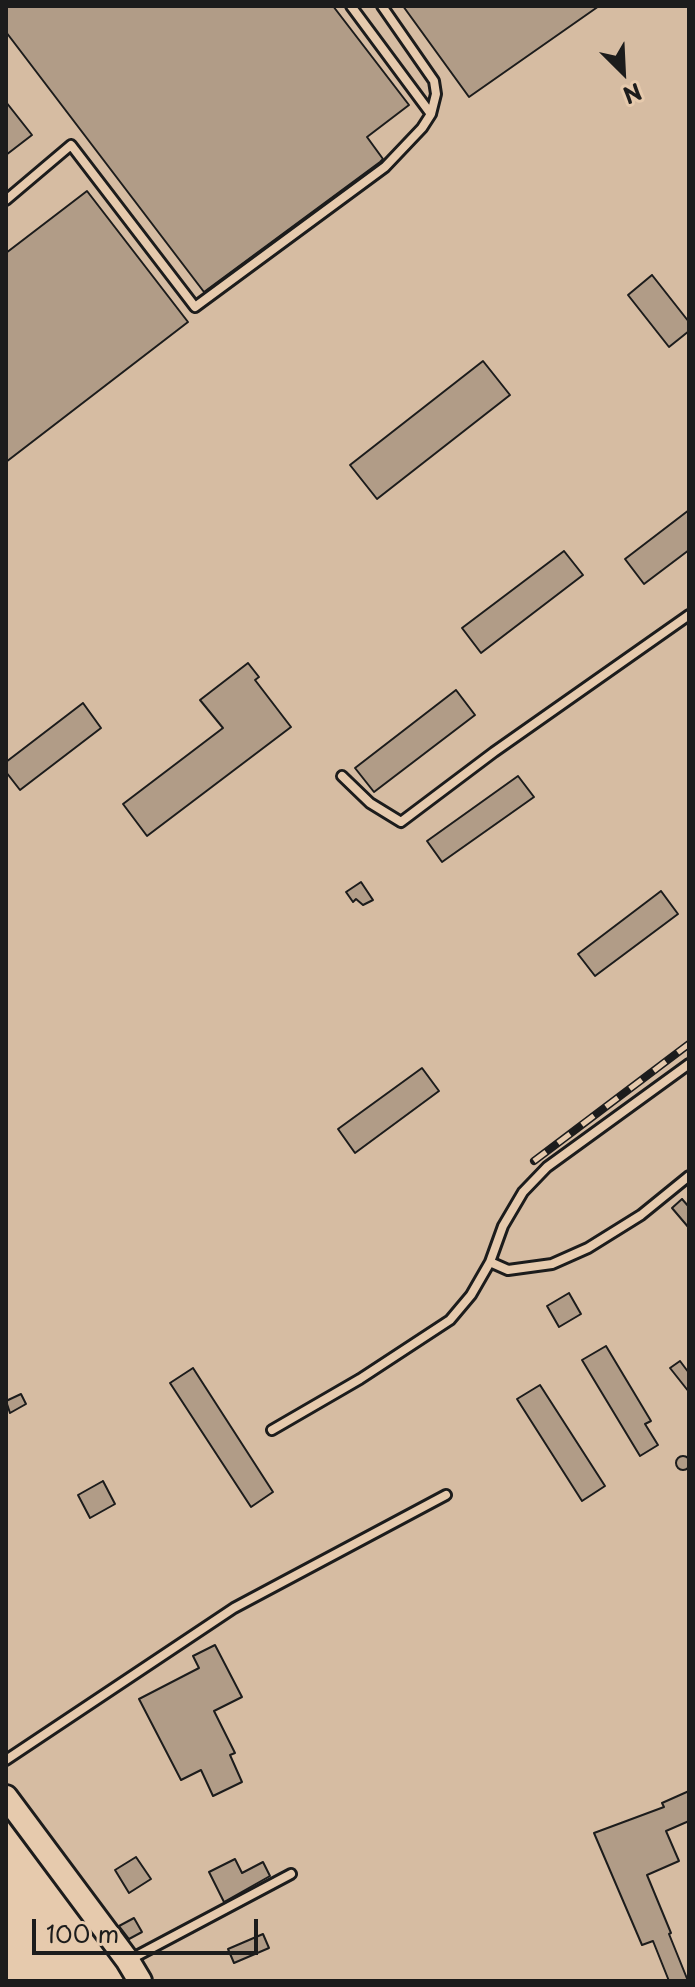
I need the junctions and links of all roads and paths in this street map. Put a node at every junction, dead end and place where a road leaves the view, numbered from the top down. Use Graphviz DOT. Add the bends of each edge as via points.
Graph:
graph roads {
  1 [pos="351,6"];
  2 [pos="382,6"];
  3 [pos="431,114"];
  4 [pos="6,200"];
  5 [pos="689,615"];
  6 [pos="342,776"];
  7 [pos="689,1064"];
  8 [pos="689,1176"];
  9 [pos="490,1262"];
  10 [pos="272,1430"];
  11 [pos="446,1495"];
  12 [pos="6,1760"];
  13 [pos="6,1797"];
  14 [pos="291,1874"];
  15 [pos="128,1961"];
  16 [pos="140,1981"];
  1 -- 3 [label="lane"];
  2 -- 3 [label="lane" via="434,81"];
  3 -- 4 [label="lane" via="385,167 195,307 71,145"];
  5 -- 6 [label="lane" via="401,822 370,803"];
  7 -- 9 [label="lane" via="547,1167 523,1192"];
  8 -- 9 [label="lane" via="641,1215 552,1264 508,1270"];
  9 -- 10 [label="lane" via="450,1320"];
  11 -- 12 [label="lane" via="234,1608"];
  13 -- 15 [label="main road"];
  14 -- 15 [label="lane"];
  15 -- 16 [label="main road"];
}
